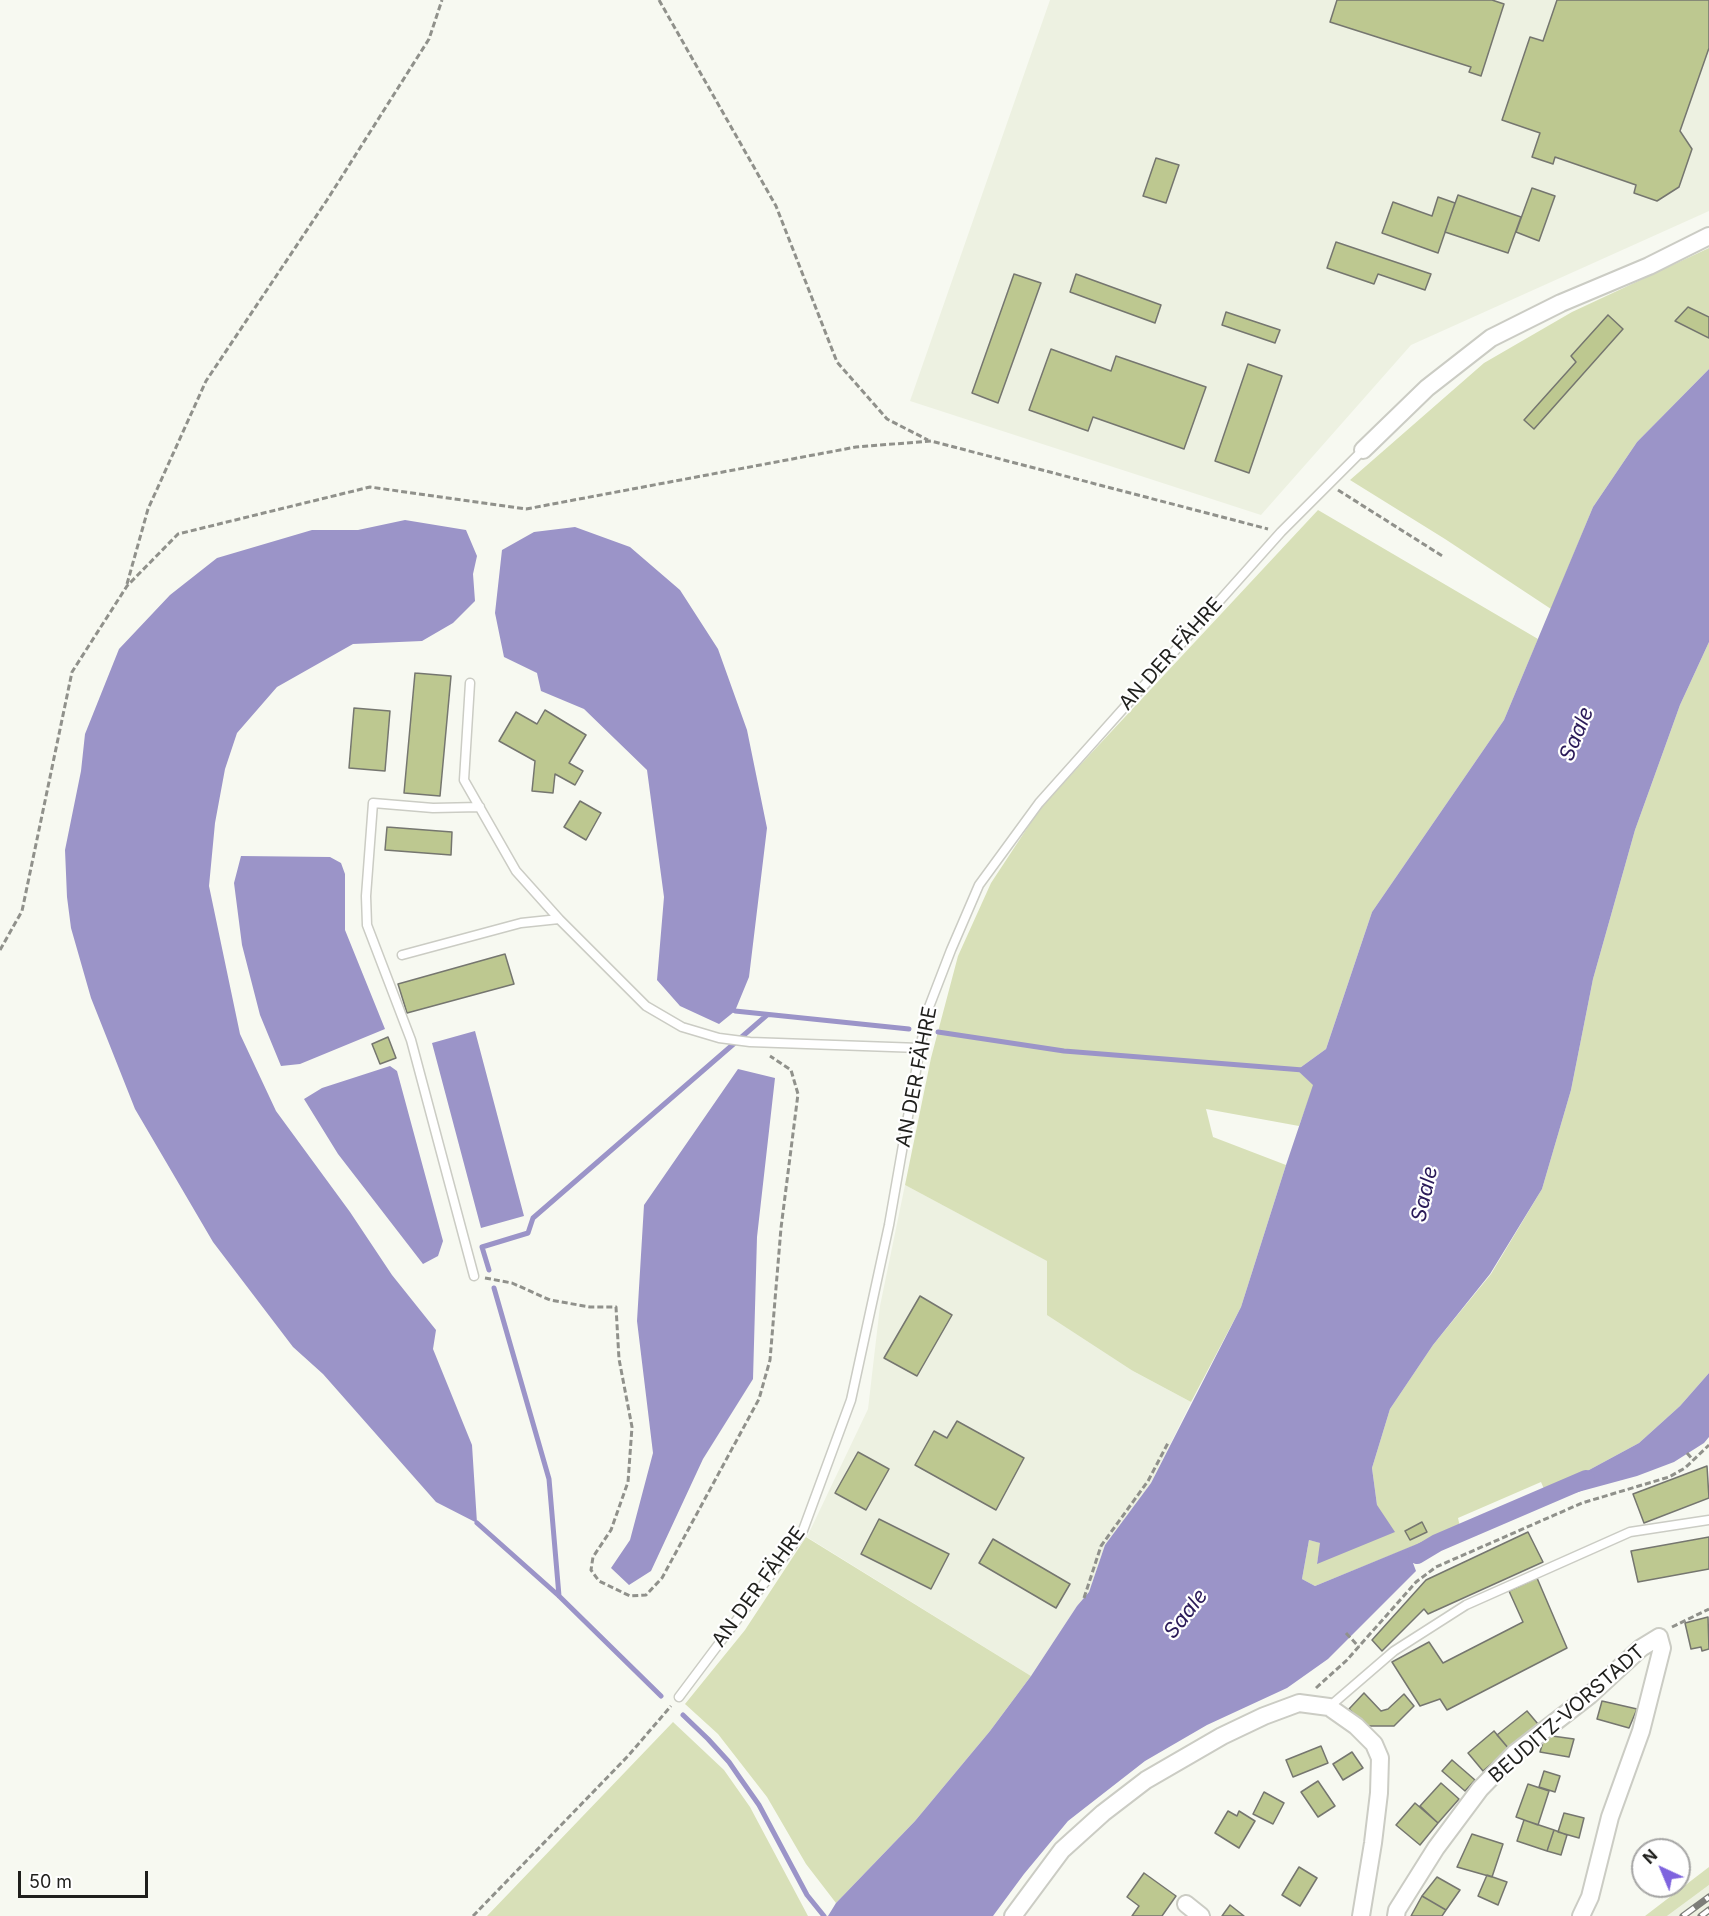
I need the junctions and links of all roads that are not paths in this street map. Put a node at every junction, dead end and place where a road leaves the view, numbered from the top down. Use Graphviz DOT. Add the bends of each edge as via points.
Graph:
graph roads {
  1 [pos="1709,236"];
  2 [pos="1363,450"];
  3 [pos="470,683"];
  4 [pos="480,807"];
  5 [pos="559,919"];
  6 [pos="402,955"];
  7 [pos="920,1048"];
  8 [pos="474,1275"];
  9 [pos="1709,1520"];
  10 [pos="679,1697"];
  11 [pos="1329,1707"];
  12 [pos="1186,1904"];
  13 [pos="1013,1916"];
  14 [pos="1201,1916"];
  15 [pos="1361,1916"];
  16 [pos="1396,1916"];
  17 [pos="1581,1916"];
  1 -- 2 [label="street" via="1491,339 1427,388"];
  2 -- 7 [label="lane, AN DER FÄHRE" via="1281,532 1039,803 979,885 929,1007"];
  3 -- 4 [label="lane" via="464,780"];
  4 -- 5 [label="lane" via="516,872"];
  4 -- 8 [label="lane" via="373,803 366,896 367,925 411,1040"];
  5 -- 6 [label="lane" via="521,923"];
  5 -- 7 [label="lane" via="646,1006 682,1027 748,1042"];
  7 -- 10 [label="lane, AN DER FÄHRE" via="889,1225 851,1400 802,1533"];
  9 -- 11 [label="lane" via="1630,1532 1466,1605 1394,1651"];
  11 -- 13 [label="street" via="1299,1703 1264,1716 1146,1780 1062,1850"];
  11 -- 15 [label="street" via="1374,1744 1380,1758 1377,1813"];
  12 -- 14 [label="street"];
  16 -- 17 [label="street, BEUDITZ-VORSTADT" via="1436,1848 1480,1789 1515,1753 1659,1637 1662,1648 1641,1731"];
}
